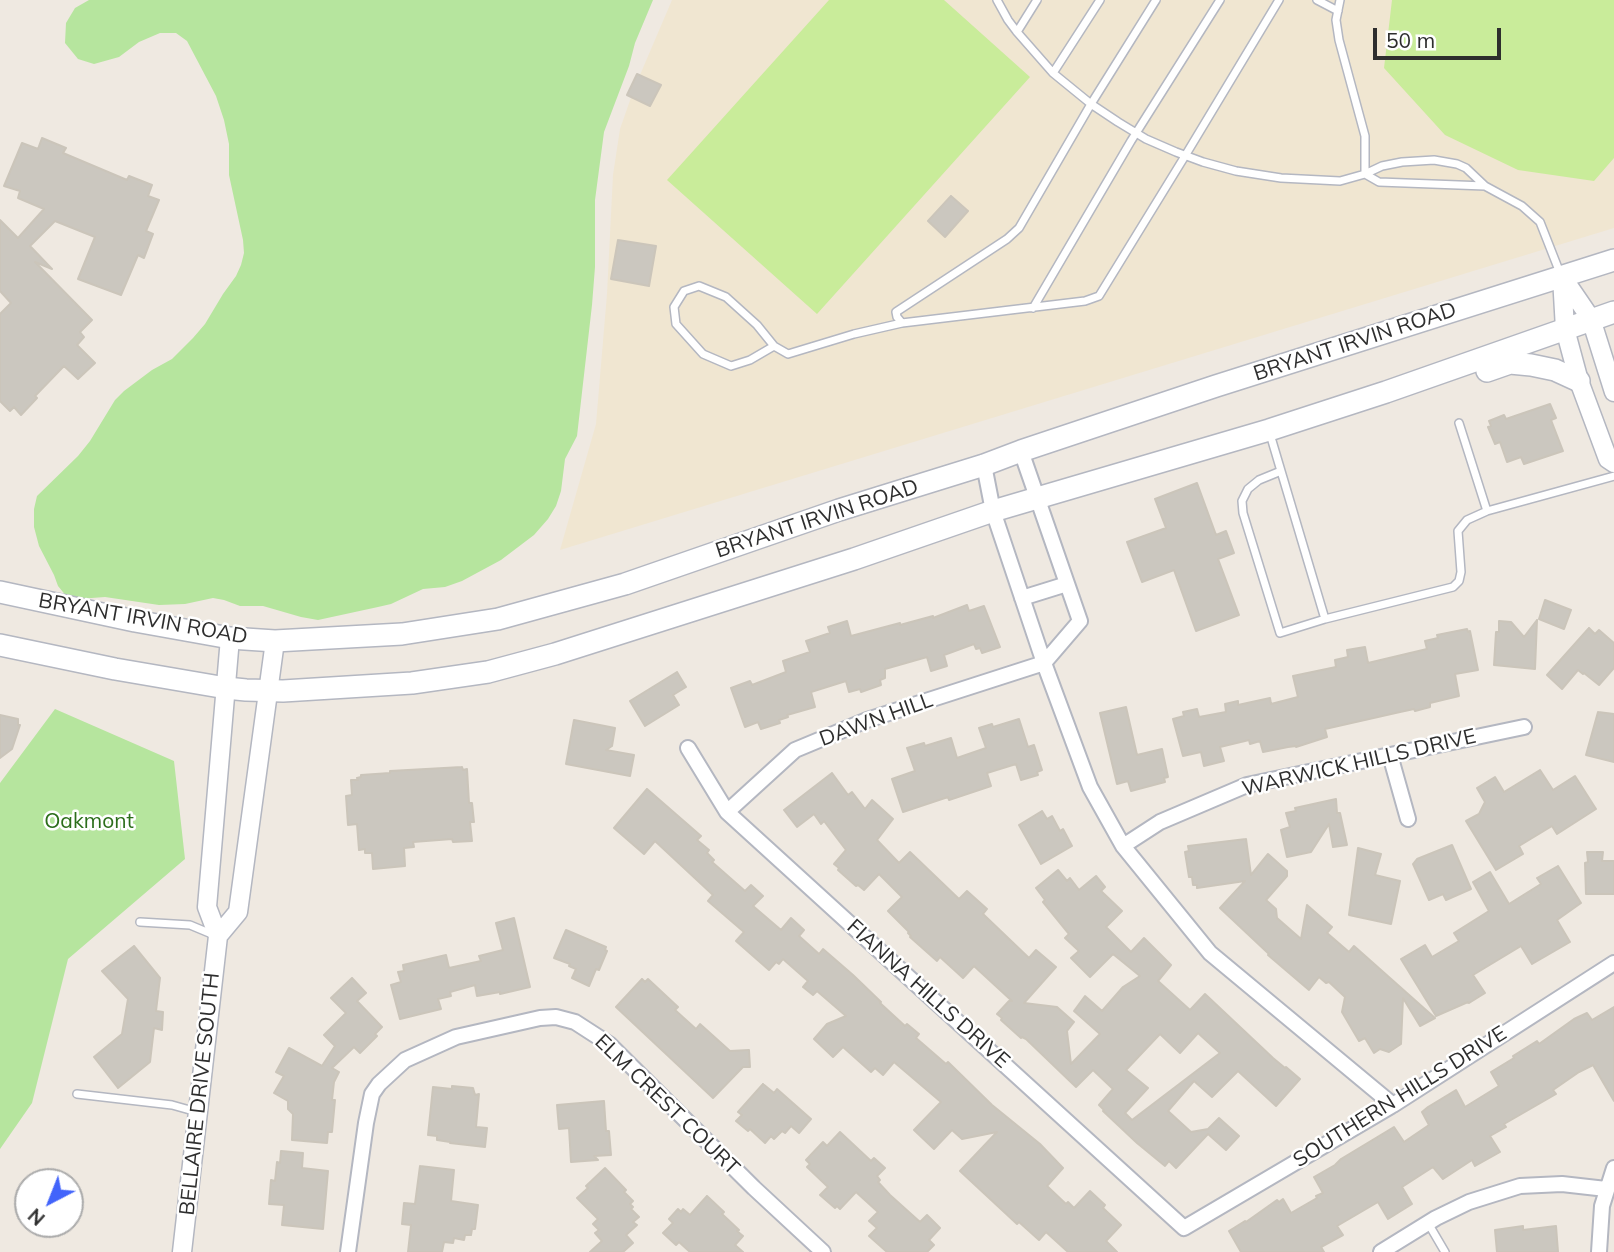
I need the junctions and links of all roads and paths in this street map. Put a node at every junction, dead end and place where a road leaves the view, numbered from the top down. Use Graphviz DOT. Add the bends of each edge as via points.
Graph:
graph roads {
  1 [pos="997,0"];
  2 [pos="1037,0"];
  3 [pos="1100,0"];
  4 [pos="1156,0"];
  5 [pos="1220,0"];
  6 [pos="1279,0"];
  7 [pos="1317,0"];
  8 [pos="1340,0"];
  9 [pos="1338,11"];
  10 [pos="1017,32"];
  11 [pos="1053,73"];
  12 [pos="1091,104"];
  13 [pos="1136,133"];
  14 [pos="1185,156"];
  15 [pos="1365,174"];
  16 [pos="1485,186"];
  17 [pos="1614,260"];
  18 [pos="1562,276"];
  19 [pos="1033,307"];
  20 [pos="1614,312"];
  21 [pos="1591,319"];
  22 [pos="902,323"];
  23 [pos="1565,329"];
  24 [pos="774,346"];
  25 [pos="1579,381"];
  26 [pos="1386,392"];
  27 [pos="1614,392"];
  28 [pos="1459,423"];
  29 [pos="1269,430"];
  30 [pos="1021,451"];
  31 [pos="1614,463"];
  32 [pos="984,465"];
  33 [pos="1281,471"];
  34 [pos="1614,476"];
  35 [pos="1037,498"];
  36 [pos="993,511"];
  37 [pos="1487,511"];
  38 [pos="1068,584"];
  39 [pos="0,592"];
  40 [pos="1022,598"];
  41 [pos="1325,619"];
  42 [pos="230,638"];
  43 [pos="275,641"];
  44 [pos="0,645"];
  45 [pos="1044,663"];
  46 [pos="226,688"];
  47 [pos="269,691"];
  48 [pos="1524,727"];
  49 [pos="688,748"];
  50 [pos="1390,755"];
  51 [pos="727,812"];
  52 [pos="1408,819"];
  53 [pos="1123,846"];
  54 [pos="140,922"];
  55 [pos="218,936"];
  56 [pos="1614,962"];
  57 [pos="77,1094"];
  58 [pos="1392,1105"];
  59 [pos="197,1112"];
  60 [pos="1614,1168"];
  61 [pos="1606,1189"];
  62 [pos="1428,1223"];
  63 [pos="1184,1228"];
  64 [pos="182,1252"];
  65 [pos="348,1252"];
  66 [pos="823,1252"];
  67 [pos="1381,1252"];
  68 [pos="1445,1252"];
  69 [pos="1599,1252"];
  1 -- 10 [label="lane"];
  2 -- 10 [label="lane"];
  3 -- 11 [label="lane"];
  4 -- 12 [label="lane"];
  5 -- 13 [label="lane"];
  6 -- 14 [label="lane"];
  7 -- 9 [label="lane"];
  8 -- 9 [label="lane"];
  9 -- 15 [label="lane" via="1339,40 1365,136"];
  10 -- 11 [label="lane"];
  11 -- 12 [label="lane"];
  12 -- 13 [label="lane"];
  12 -- 22 [label="lane" via="1019,228 896,312"];
  13 -- 14 [label="lane"];
  13 -- 19 [label="lane"];
  14 -- 15 [label="lane" via="1281,178 1340,181"];
  14 -- 19 [label="lane" via="1099,296"];
  15 -- 16 [label="lane" via="1379,182"];
  15 -- 16 [label="lane" via="1402,162 1434,160 1457,164"];
  16 -- 18 [label="lane" via="1541,222"];
  17 -- 18 [label="main road, BRYANT IRVIN ROAD"];
  18 -- 21 [label="street"];
  18 -- 23 [label="street"];
  18 -- 30 [label="main road, BRYANT IRVIN ROAD"];
  19 -- 22 [label="lane"];
  20 -- 21 [label="main road"];
  21 -- 23 [label="main road"];
  21 -- 27 [label="street"];
  22 -- 24 [label="lane" via="789,354"];
  23 -- 25 [label="street"];
  23 -- 26 [label="main road"];
  24 -- 24 [label="lane" via="726,297 699,286 684,291 674,307 677,324 703,354 731,366"];
  25 -- 26 [label="main road" via="1555,370 1510,363 1423,392"];
  25 -- 31 [label="street" via="1608,459"];
  26 -- 29 [label="main road"];
  28 -- 37 [label="lane"];
  29 -- 33 [label="lane"];
  29 -- 35 [label="main road"];
  30 -- 32 [label="main road, BRYANT IRVIN ROAD"];
  30 -- 35 [label="street"];
  32 -- 36 [label="street"];
  32 -- 43 [label="main road, BRYANT IRVIN ROAD" via="625,584 498,619 402,634"];
  33 -- 41 [label="lane"];
  33 -- 41 [label="lane" via="1248,489 1243,513 1280,633"];
  34 -- 37 [label="lane"];
  35 -- 36 [label="main road"];
  35 -- 38 [label="street"];
  36 -- 40 [label="street"];
  36 -- 47 [label="main road" via="802,576 488,672 412,683"];
  37 -- 41 [label="lane" via="1467,520 1458,531 1461,572 1453,587"];
  38 -- 40 [label="street"];
  38 -- 45 [label="street" via="1080,621"];
  39 -- 42 [label="main road, BRYANT IRVIN ROAD"];
  40 -- 45 [label="street"];
  42 -- 43 [label="main road, BRYANT IRVIN ROAD"];
  42 -- 46 [label="street, BELLAIRE DRIVE SOUTH"];
  43 -- 47 [label="street, BELLAIRE DRIVE SOUTH"];
  44 -- 46 [label="main road"];
  45 -- 51 [label="street, DAWN HILL" via="867,720 795,750"];
  45 -- 53 [label="street" via="1090,787"];
  46 -- 47 [label="main road"];
  46 -- 55 [label="street, BELLAIRE DRIVE SOUTH" via="207,907"];
  47 -- 55 [label="street, BELLAIRE DRIVE SOUTH" via="238,912"];
  48 -- 50 [label="street, WARWICK HILLS DRIVE"];
  49 -- 51 [label="street, FIANNA HILLS DRIVE"];
  50 -- 52 [label="street"];
  50 -- 53 [label="street, WARWICK HILLS DRIVE" via="1247,785 1160,822"];
  51 -- 63 [label="street, FIANNA HILLS DRIVE"];
  53 -- 58 [label="street" via="1210,953"];
  54 -- 55 [label="lane" via="190,925"];
  55 -- 59 [label="street, BELLAIRE DRIVE SOUTH"];
  56 -- 58 [label="street, SOUTHERN HILLS DRIVE"];
  57 -- 59 [label="lane"];
  58 -- 63 [label="street, SOUTHERN HILLS DRIVE"];
  59 -- 64 [label="street, BELLAIRE DRIVE SOUTH"];
  60 -- 61 [label="street"];
  61 -- 62 [label="street" via="1520,1186 1469,1202"];
  61 -- 69 [label="street"];
  62 -- 67 [label="street"];
  62 -- 68 [label="lane"];
  65 -- 66 [label="street, ELM CREST COURT" via="366,1123 379,1084 405,1060 456,1037 556,1017 575,1022 609,1044"];
}
